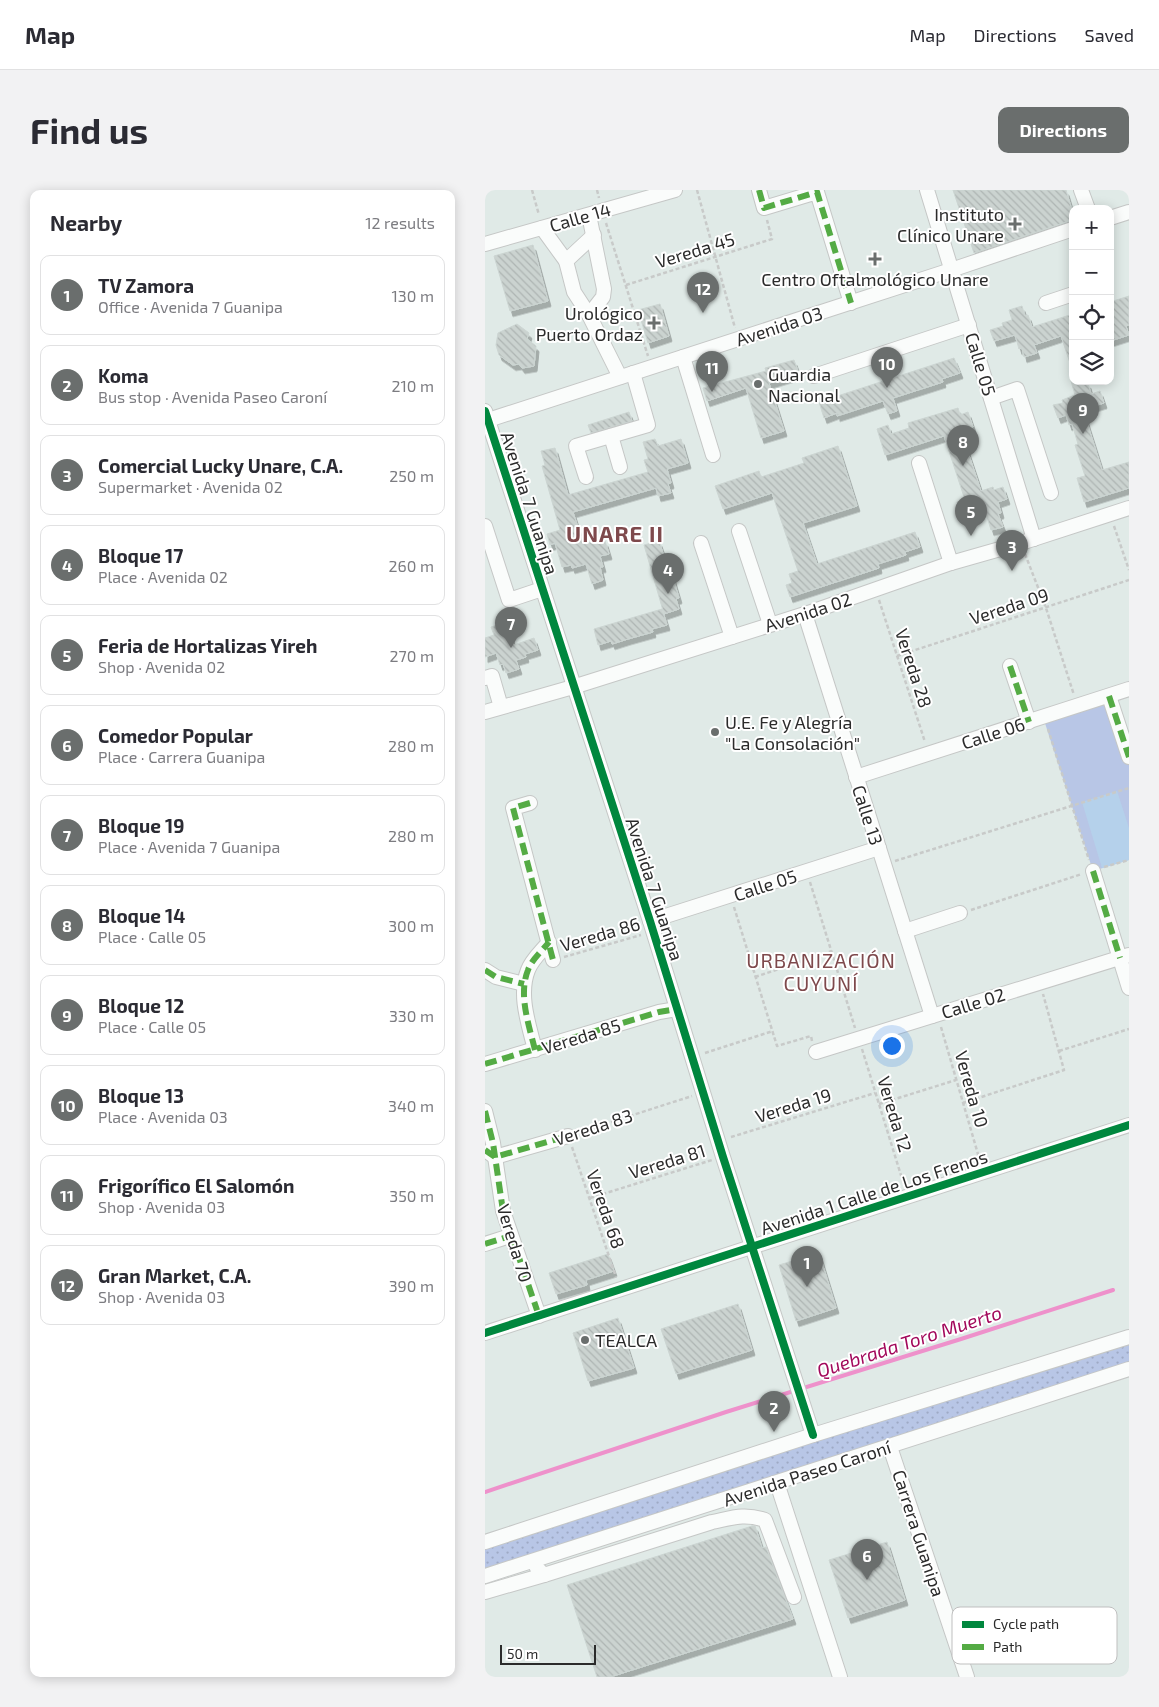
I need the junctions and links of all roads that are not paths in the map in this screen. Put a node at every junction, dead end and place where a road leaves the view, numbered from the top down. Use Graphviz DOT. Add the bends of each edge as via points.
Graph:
graph roads {
  1 [pos="675,190"];
  2 [pos="759,190"];
  3 [pos="927,190"];
  4 [pos="1081,190"];
  5 [pos="1087,205"];
  6 [pos="1129,212"];
  7 [pos="596,213"];
  8 [pos="1114,217"];
  9 [pos="542,228"];
  10 [pos="1069,231"];
  11 [pos="594,235"];
  12 [pos="485,244"];
  13 [pos="566,261"];
  14 [pos="951,270"];
  15 [pos="1070,295"];
  16 [pos="851,303"];
  17 [pos="1045,303"];
  18 [pos="589,315"];
  19 [pos="969,325"];
  20 [pos="683,357"];
  21 [pos="627,375"];
  22 [pos="814,376"];
  23 [pos="991,398"];
  24 [pos="486,417"];
  25 [pos="611,436"];
  26 [pos="713,456"];
  27 [pos="919,463"];
  28 [pos="620,467"];
  29 [pos="586,477"];
  30 [pos="1051,492"];
  31 [pos="1129,508"];
  32 [pos="485,526"];
  33 [pos="739,530"];
  34 [pos="1027,541"];
  35 [pos="701,543"];
  36 [pos="951,563"];
  37 [pos="542,589"];
  38 [pos="805,614"];
  39 [pos="770,624"];
  40 [pos="732,637"];
  41 [pos="1011,666"];
  42 [pos="485,678"];
  43 [pos="573,686"];
  44 [pos="1129,690"];
  45 [pos="1109,696"];
  46 [pos="501,707"];
  47 [pos="485,712"];
  48 [pos="1029,722"];
  49 [pos="1129,756"];
  50 [pos="856,777"];
  51 [pos="530,803"];
  52 [pos="879,848"];
  53 [pos="1093,871"];
  54 [pos="960,913"];
  55 [pos="652,926"];
  56 [pos="905,931"];
  57 [pos="549,942"];
  58 [pos="1124,956"];
  59 [pos="553,960"];
  60 [pos="485,970"];
  61 [pos="524,984"];
  62 [pos="1129,988"];
  63 [pos="677,1009"];
  64 [pos="932,1016"];
  65 [pos="535,1050"];
  66 [pos="816,1052"];
  67 [pos="485,1064"];
  68 [pos="485,1111"];
  69 [pos="1129,1125"];
  70 [pos="567,1136"];
  71 [pos="490,1154"];
  72 [pos="510,1236"];
  73 [pos="485,1244"];
  74 [pos="753,1248"];
  75 [pos="539,1316"];
  76 [pos="485,1333"];
  77 [pos="1129,1337"];
  78 [pos="1129,1369"];
  79 [pos="813,1435"];
  80 [pos="890,1447"];
  81 [pos="777,1483"];
  82 [pos="485,1542"];
  83 [pos="534,1561"];
  84 [pos="544,1575"];
  85 [pos="485,1576"];
  86 [pos="485,1592"];
  87 [pos="794,1597"];
  88 [pos="952,1632"];
  89 [pos="963,1664"];
  90 [pos="840,1677"];
  91 [pos="967,1677"];
  1 -- 7 [label="street, Calle 14"];
  2 -- 16 [label="street" via="764,208 817,192"];
  3 -- 14 [label="street, Calle 05"];
  4 -- 5 [label="street"];
  6 -- 8 [label="street"];
  7 -- 9 [label="street, Calle 14"];
  7 -- 11 [label="street"];
  9 -- 12 [label="street, Calle 14"];
  9 -- 13 [label="street"];
  10 -- 14 [label="street, Avenida 03"];
  11 -- 13 [label="street"];
  11 -- 18 [label="street" via="604,289 603,297"];
  13 -- 18 [label="street" via="573,292"];
  14 -- 16 [label="street, Avenida 03"];
  14 -- 19 [label="street, Calle 05"];
  15 -- 17 [label="street"];
  16 -- 20 [label="street, Avenida 03"];
  18 -- 21 [label="street"];
  19 -- 22 [label="street"];
  19 -- 23 [label="street, Calle 05"];
  20 -- 21 [label="street, Avenida 03"];
  20 -- 26 [label="street"];
  21 -- 24 [label="street, Avenida 03"];
  21 -- 25 [label="street" via="648,425"];
  23 -- 30 [label="street" via="1017,389"];
  23 -- 34 [label="street, Calle 05"];
  24 -- 37 [label="street, Avenida 7 Guanipa"];
  25 -- 28 [label="street"];
  25 -- 29 [label="street" via="577,446"];
  27 -- 36 [label="street"];
  31 -- 34 [label="street, Avenida 02"];
  32 -- 37 [label="street" via="509,600"];
  33 -- 39 [label="street"];
  34 -- 36 [label="street, Avenida 02"];
  35 -- 40 [label="street"];
  36 -- 38 [label="street, Avenida 02"];
  37 -- 43 [label="street, Avenida 7 Guanipa"];
  38 -- 39 [label="street, Avenida 02"];
  38 -- 50 [label="street, Calle 13"];
  39 -- 40 [label="street, Avenida 02"];
  40 -- 43 [label="street, Avenida 02"];
  41 -- 48 [label="street"];
  42 -- 46 [label="street" via="492,676"];
  43 -- 46 [label="street, Avenida 02"];
  43 -- 55 [label="street, Avenida 7 Guanipa"];
  44 -- 45 [label="street, Calle 06"];
  45 -- 48 [label="street, Calle 06"];
  45 -- 49 [label="street"];
  46 -- 47 [label="street, Avenida 02"];
  48 -- 50 [label="street, Calle 06"];
  50 -- 52 [label="street, Calle 13"];
  51 -- 57 [label="street" via="513,808"];
  52 -- 55 [label="street, Calle 05" via="730,896"];
  52 -- 56 [label="street, Calle 13"];
  53 -- 58 [label="street"];
  54 -- 56 [label="street"];
  55 -- 63 [label="street, Avenida 7 Guanipa"];
  56 -- 64 [label="street, Calle 13"];
  57 -- 59 [label="street"];
  57 -- 61 [label="street" via="528,969"];
  58 -- 62 [label="street"];
  58 -- 64 [label="street, Calle 02"];
  60 -- 61 [label="street" via="496,977"];
  61 -- 65 [label="street" via="526,1016"];
  63 -- 65 [label="street, Vereda 85"];
  63 -- 74 [label="street, Avenida 7 Guanipa"];
  64 -- 66 [label="street, Calle 02"];
  65 -- 67 [label="street, Vereda 85"];
  68 -- 71 [label="street, Vereda 70"];
  69 -- 74 [label="street, Avenida 1 Calle de Los Frenos"];
  70 -- 71 [label="street, Vereda 83"];
  71 -- 72 [label="street, Vereda 70"];
  72 -- 73 [label="street"];
  72 -- 75 [label="street, Vereda 70"];
  74 -- 75 [label="street, Avenida 1 Calle de Los Frenos"];
  74 -- 79 [label="street, Avenida 7 Guanipa"];
  75 -- 76 [label="street, Avenida 1 Calle de Los Frenos"];
  77 -- 79 [label="street, Avenida Paseo Caroní"];
  78 -- 80 [label="street, Avenida Paseo Caroní"];
  79 -- 82 [label="street, Avenida Paseo Caroní"];
  80 -- 81 [label="street, Avenida Paseo Caroní"];
  80 -- 88 [label="street, Carrera Guanipa"];
  81 -- 83 [label="street, Avenida Paseo Caroní"];
  81 -- 90 [label="street"];
  83 -- 84 [label="street"];
  83 -- 85 [label="street, Avenida Paseo Caroní"];
  84 -- 86 [label="street"];
  84 -- 87 [label="street" via="711,1522 752,1516 765,1520"];
  89 -- 91 [label="street, Carrera Guanipa"];
}
